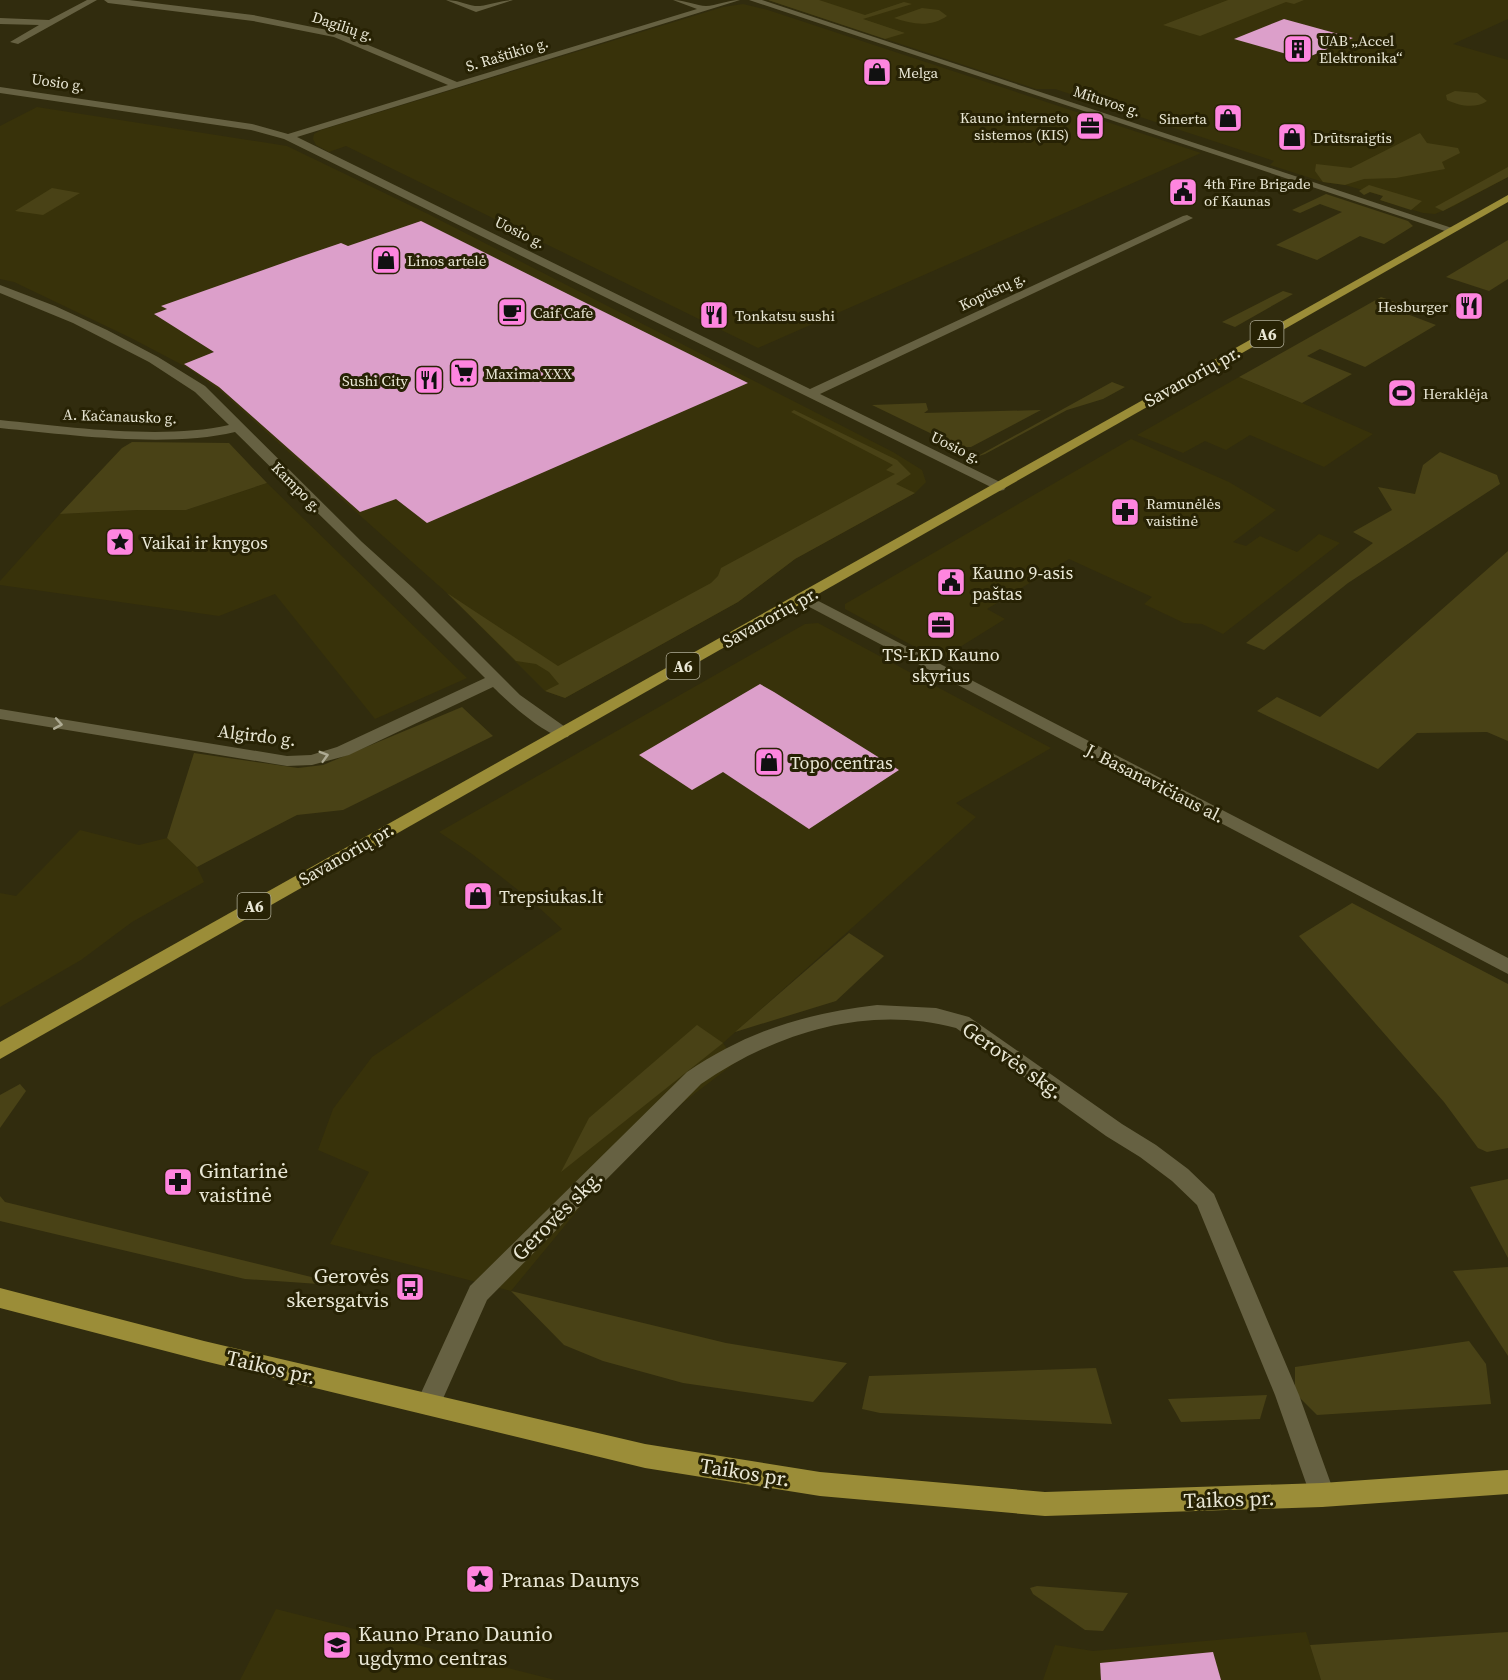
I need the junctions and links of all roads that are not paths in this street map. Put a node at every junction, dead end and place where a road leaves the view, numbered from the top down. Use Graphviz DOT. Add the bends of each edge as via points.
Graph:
graph roads {
  1 [pos="93,0"];
  2 [pos="108,0"];
  3 [pos="450,0"];
  4 [pos="509,0"];
  5 [pos="677,0"];
  6 [pos="736,0"];
  7 [pos="753,0"];
  8 [pos="706,9"];
  9 [pos="0,21"];
  10 [pos="50,23"];
  11 [pos="15,42"];
  12 [pos="456,85"];
  13 [pos="0,90"];
  14 [pos="288,137"];
  15 [pos="1508,198"];
  16 [pos="1187,218"];
  17 [pos="1452,230"];
  18 [pos="0,289"];
  19 [pos="810,394"];
  20 [pos="0,424"];
  21 [pos="238,427"];
  22 [pos="999,487"];
  23 [pos="803,598"];
  24 [pos="494,680"];
  25 [pos="0,714"];
  26 [pos="562,733"];
  27 [pos="1508,967"];
  28 [pos="0,1051"];
  29 [pos="0,1298"];
  30 [pos="428,1404"];
  31 [pos="1508,1482"];
  32 [pos="1322,1495"];
  1 -- 10 [label="street"];
  2 -- 12 [label="street, Dagilių g." via="253,18 337,35"];
  3 -- 4 [label="street" via="476,9"];
  5 -- 8 [label="street"];
  6 -- 8 [label="street, S. Raštikio g."];
  7 -- 17 [label="street, Mituvos g."];
  8 -- 12 [label="street, S. Raštikio g."];
  9 -- 10 [label="street"];
  10 -- 11 [label="street"];
  12 -- 14 [label="street, S. Raštikio g."];
  13 -- 14 [label="street, Uosio g." via="252,127"];
  14 -- 19 [label="street, Uosio g."];
  15 -- 17 [label="main road, Savanorių pr. / A6"];
  16 -- 19 [label="street, Kopūstų g."];
  17 -- 22 [label="main road, Savanorių pr. / A6"];
  18 -- 21 [label="street, Kampo g." via="27,298 176,372 200,389"];
  19 -- 22 [label="street, Uosio g."];
  20 -- 21 [label="street, A. Kačanausko g." via="73,432 168,434 202,434"];
  21 -- 24 [label="street, Kampo g."];
  22 -- 23 [label="main road, Savanorių pr. / A6"];
  23 -- 26 [label="main road, Savanorių pr. / A6"];
  23 -- 27 [label="street, J. Basanavičiaus al."];
  25 -- 24 [label="street, Algirdo g., one-way" via="287,761 312,760 344,751"];
  24 -- 26 [label="street, Kampo g."];
  26 -- 28 [label="main road, Savanorių pr. / A6"];
  29 -- 30 [label="main road, Taikos pr."];
  30 -- 32 [label="main road, Taikos pr." via="645,1456 820,1484 908,1493 1045,1504"];
  30 -- 32 [label="street, Gerovės skg." via="478,1293 694,1078 732,1053 813,1022 921,1012 962,1022 1148,1151 1206,1200 1287,1395"];
  31 -- 32 [label="main road, Taikos pr."];
}
